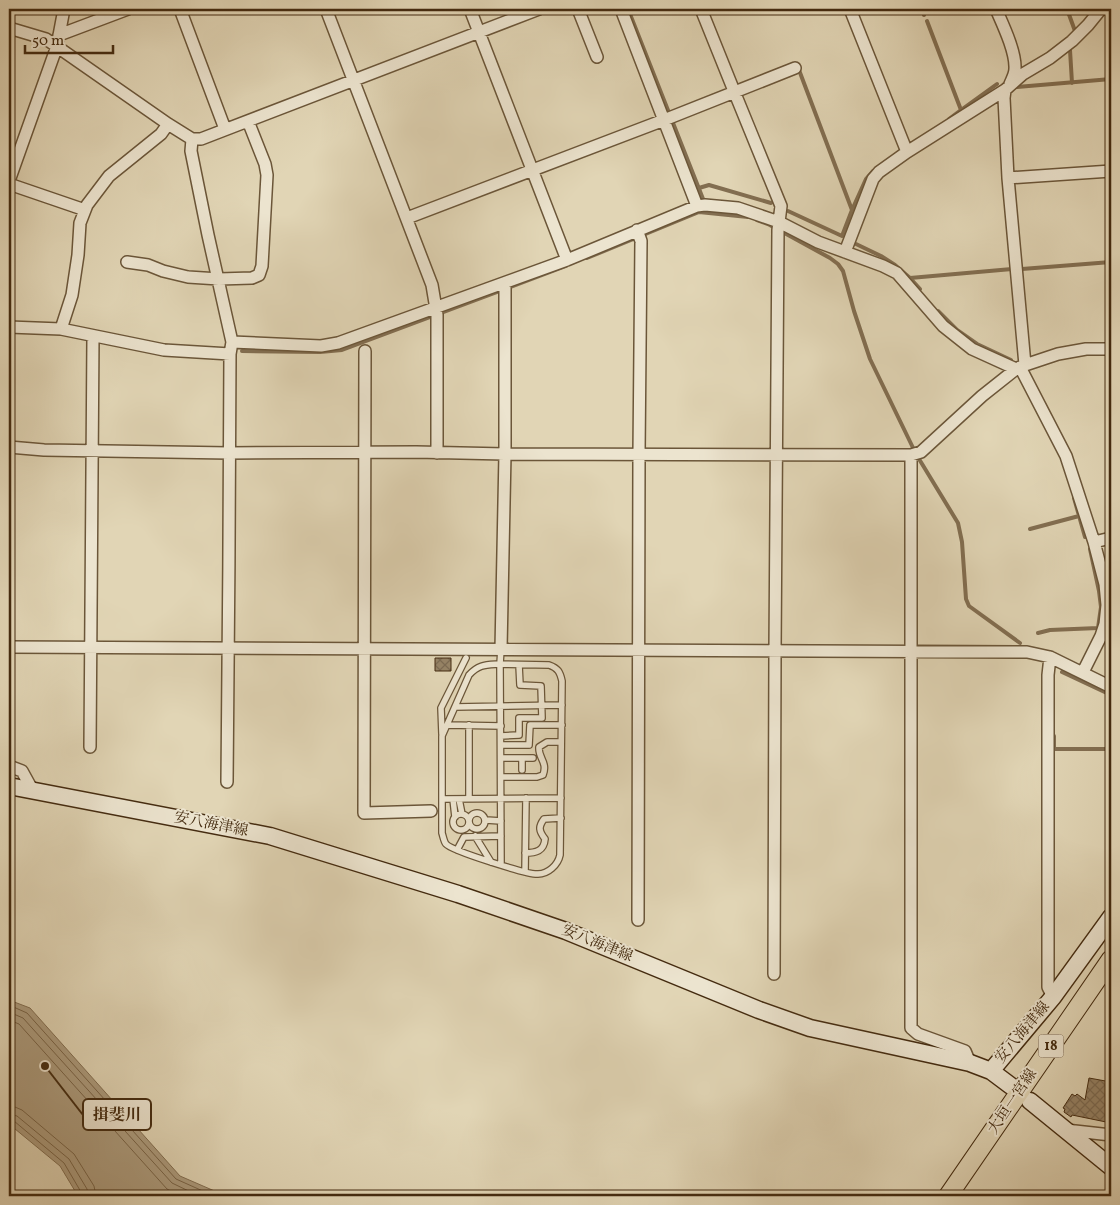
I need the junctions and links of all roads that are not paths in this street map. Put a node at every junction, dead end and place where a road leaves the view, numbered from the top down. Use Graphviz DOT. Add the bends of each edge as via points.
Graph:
graph roads {
  1 [pos="64,9"];
  2 [pos="128,9"];
  3 [pos="180,9"];
  4 [pos="326,9"];
  5 [pos="470,9"];
  6 [pos="540,9"];
  7 [pos="578,9"];
  8 [pos="620,9"];
  9 [pos="701,9"];
  10 [pos="850,9"];
  11 [pos="996,9"];
  12 [pos="1102,9"];
  13 [pos="9,28"];
  14 [pos="479,32"];
  15 [pos="58,40"];
  16 [pos="597,57"];
  17 [pos="795,68"];
  18 [pos="354,80"];
  19 [pos="1008,87"];
  20 [pos="734,91"];
  21 [pos="664,120"];
  22 [pos="248,121"];
  23 [pos="168,124"];
  24 [pos="225,129"];
  25 [pos="192,139"];
  26 [pos="907,152"];
  27 [pos="533,170"];
  28 [pos="1111,171"];
  29 [pos="1008,178"];
  30 [pos="9,183"];
  31 [pos="697,206"];
  32 [pos="85,210"];
  33 [pos="407,218"];
  34 [pos="780,222"];
  35 [pos="637,230"];
  36 [pos="845,252"];
  37 [pos="567,260"];
  38 [pos="127,262"];
  39 [pos="219,278"];
  40 [pos="505,283"];
  41 [pos="436,308"];
  42 [pos="9,327"];
  43 [pos="61,329"];
  44 [pos="93,336"];
  45 [pos="232,342"];
  46 [pos="1111,349"];
  47 [pos="365,351"];
  48 [pos="230,354"];
  49 [pos="1020,367"];
  50 [pos="9,447"];
  51 [pos="92,451"];
  52 [pos="365,452"];
  53 [pos="437,453"];
  54 [pos="229,454"];
  55 [pos="505,454"];
  56 [pos="639,454"];
  57 [pos="776,455"];
  58 [pos="911,455"];
  59 [pos="1111,538"];
  60 [pos="1094,542"];
  61 [pos="9,647"];
  62 [pos="91,648"];
  63 [pos="229,649"];
  64 [pos="365,649"];
  65 [pos="502,649"];
  66 [pos="639,650"];
  67 [pos="775,651"];
  68 [pos="912,652"];
  69 [pos="1050,657"];
  70 [pos="466,658"];
  71 [pos="500,664"];
  72 [pos="519,665"];
  73 [pos="1082,672"];
  74 [pos="1111,687"];
  75 [pos="562,705"];
  76 [pos="500,706"];
  77 [pos="542,706"];
  78 [pos="455,707"];
  79 [pos="448,725"];
  80 [pos="469,725"];
  81 [pos="562,725"];
  82 [pos="501,726"];
  83 [pos="442,736"];
  84 [pos="501,736"];
  85 [pos="561,742"];
  86 [pos="501,745"];
  87 [pos="90,747"];
  88 [pos="501,758"];
  89 [pos="522,758"];
  90 [pos="533,758"];
  91 [pos="9,766"];
  92 [pos="522,770"];
  93 [pos="501,777"];
  94 [pos="227,782"];
  95 [pos="9,786"];
  96 [pos="33,791"];
  97 [pos="501,798"];
  98 [pos="526,798"];
  99 [pos="561,798"];
  100 [pos="443,799"];
  101 [pos="456,799"];
  102 [pos="469,799"];
  103 [pos="431,811"];
  104 [pos="462,814"];
  105 [pos="455,817"];
  106 [pos="561,818"];
  107 [pos="486,820"];
  108 [pos="501,821"];
  109 [pos="469,822"];
  110 [pos="475,836"];
  111 [pos="501,836"];
  112 [pos="458,850"];
  113 [pos="525,853"];
  114 [pos="491,862"];
  115 [pos="501,865"];
  116 [pos="525,872"];
  117 [pos="1111,917"];
  118 [pos="638,920"];
  119 [pos="1111,959"];
  120 [pos="774,974"];
  121 [pos="1053,997"];
  122 [pos="970,1063"];
  123 [pos="991,1071"];
  124 [pos="1011,1086"];
  125 [pos="1030,1101"];
  126 [pos="1066,1130"];
  127 [pos="1111,1135"];
  128 [pos="1111,1167"];
  129 [pos="948,1196"];
  1 -- 15 [label="street"];
  2 -- 15 [label="street"];
  3 -- 24 [label="street"];
  4 -- 18 [label="street"];
  5 -- 14 [label="street"];
  6 -- 14 [label="street"];
  7 -- 16 [label="street"];
  8 -- 21 [label="street"];
  9 -- 20 [label="street"];
  10 -- 26 [label="street"];
  11 -- 19 [label="street" via="1015,62 1015,72"];
  12 -- 19 [label="street" via="1072,41"];
  13 -- 15 [label="street"];
  14 -- 18 [label="street"];
  14 -- 27 [label="street"];
  15 -- 23 [label="street"];
  15 -- 30 [label="street"];
  17 -- 20 [label="street"];
  18 -- 22 [label="street"];
  18 -- 33 [label="street"];
  19 -- 26 [label="street"];
  19 -- 29 [label="street" via="1004,107"];
  20 -- 21 [label="street"];
  20 -- 34 [label="street" via="781,206"];
  21 -- 27 [label="street"];
  21 -- 31 [label="street"];
  22 -- 24 [label="street"];
  22 -- 39 [label="street" via="267,175 262,266 259,275 252,278"];
  23 -- 25 [label="street"];
  23 -- 32 [label="street" via="161,134 109,176"];
  24 -- 25 [label="street" via="201,139"];
  25 -- 39 [label="street" via="191,151"];
  26 -- 36 [label="street" via="873,179"];
  27 -- 33 [label="street"];
  27 -- 37 [label="street"];
  28 -- 29 [label="street"];
  29 -- 49 [label="street"];
  30 -- 32 [label="street"];
  31 -- 34 [label="street" via="738,208"];
  31 -- 35 [label="street"];
  32 -- 43 [label="street" via="80,223 72,296"];
  33 -- 41 [label="street" via="432,285"];
  34 -- 36 [label="street"];
  34 -- 57 [label="street"];
  35 -- 37 [label="street"];
  35 -- 56 [label="street" via="641,240"];
  36 -- 49 [label="street" via="897,273 943,326 972,349"];
  37 -- 40 [label="street"];
  38 -- 39 [label="street" via="188,277"];
  39 -- 45 [label="street"];
  40 -- 41 [label="street"];
  40 -- 55 [label="street"];
  41 -- 45 [label="street" via="321,346"];
  41 -- 53 [label="street"];
  42 -- 43 [label="street"];
  43 -- 44 [label="street"];
  44 -- 48 [label="street" via="164,350"];
  44 -- 51 [label="street"];
  45 -- 48 [label="street"];
  46 -- 49 [label="street" via="1058,354"];
  47 -- 52 [label="street"];
  48 -- 54 [label="street"];
  49 -- 58 [label="street" via="982,396 922,452"];
  49 -- 60 [label="street" via="1066,456"];
  50 -- 51 [label="street"];
  51 -- 54 [label="street"];
  51 -- 62 [label="street"];
  52 -- 53 [label="street"];
  52 -- 54 [label="street"];
  52 -- 64 [label="street"];
  53 -- 55 [label="street"];
  54 -- 63 [label="street"];
  55 -- 56 [label="street"];
  55 -- 65 [label="street"];
  56 -- 57 [label="street"];
  56 -- 66 [label="street"];
  57 -- 58 [label="street"];
  57 -- 67 [label="street"];
  58 -- 68 [label="street"];
  59 -- 60 [label="street"];
  60 -- 73 [label="street" via="1107,605 1101,636"];
  61 -- 62 [label="street"];
  62 -- 63 [label="street"];
  62 -- 87 [label="street"];
  63 -- 64 [label="street"];
  63 -- 94 [label="street"];
  64 -- 65 [label="street"];
  64 -- 103 [label="street" via="364,813"];
  65 -- 66 [label="street"];
  65 -- 71 [label="lane"];
  66 -- 67 [label="street"];
  66 -- 118 [label="street"];
  67 -- 68 [label="street"];
  67 -- 120 [label="street"];
  68 -- 69 [label="street" via="1027,652"];
  68 -- 122 [label="street" via="911,1028 918,1034 965,1050"];
  69 -- 73 [label="street"];
  69 -- 121 [label="street" via="1048,986"];
  70 -- 83 [label="lane" via="441,708"];
  71 -- 72 [label="lane"];
  71 -- 76 [label="lane"];
  71 -- 78 [label="lane" via="485,665 473,671"];
  72 -- 75 [label="lane" via="555,667 562,680"];
  72 -- 77 [label="lane" via="520,685 542,686"];
  73 -- 74 [label="street"];
  75 -- 77 [label="lane"];
  75 -- 81 [label="lane"];
  76 -- 77 [label="lane"];
  76 -- 78 [label="lane"];
  76 -- 82 [label="lane"];
  77 -- 84 [label="lane" via="542,718 519,718 519,735"];
  78 -- 79 [label="lane"];
  79 -- 80 [label="lane"];
  79 -- 83 [label="lane"];
  80 -- 82 [label="lane"];
  80 -- 102 [label="lane"];
  81 -- 85 [label="lane"];
  81 -- 86 [label="lane" via="530,725 529,745"];
  82 -- 84 [label="lane"];
  83 -- 100 [label="lane"];
  84 -- 86 [label="lane"];
  85 -- 93 [label="lane" via="548,742 539,747 545,769 543,775"];
  85 -- 99 [label="lane"];
  86 -- 88 [label="lane"];
  88 -- 89 [label="lane"];
  88 -- 93 [label="lane"];
  89 -- 90 [label="lane"];
  89 -- 92 [label="lane"];
  91 -- 96 [label="street" via="22,771"];
  93 -- 97 [label="lane"];
  95 -- 96 [label="main road, 安八海津線"];
  96 -- 122 [label="main road, 安八海津線" via="270,836 566,931 810,1028"];
  97 -- 98 [label="lane"];
  97 -- 102 [label="lane"];
  97 -- 108 [label="lane"];
  98 -- 99 [label="lane"];
  98 -- 113 [label="lane"];
  99 -- 106 [label="lane"];
  100 -- 101 [label="lane"];
  100 -- 112 [label="lane" via="442,833 446,844"];
  101 -- 102 [label="lane"];
  101 -- 104 [label="lane"];
  101 -- 105 [label="lane"];
  104 -- 105 [label="lane"];
  104 -- 109 [label="lane"];
  105 -- 109 [label="lane" via="453,825 459,830 466,829"];
  106 -- 113 [label="lane" via="544,819 540,828 545,839 544,847"];
  106 -- 116 [label="lane" via="558,861 544,873"];
  107 -- 108 [label="lane"];
  107 -- 109 [label="lane" via="478,813 470,816"];
  107 -- 109 [label="lane" via="483,828 478,830"];
  108 -- 111 [label="lane"];
  110 -- 111 [label="lane"];
  110 -- 112 [label="lane" via="464,837"];
  110 -- 114 [label="lane"];
  111 -- 115 [label="lane"];
  112 -- 114 [label="lane"];
  113 -- 116 [label="lane"];
  114 -- 115 [label="lane"];
  115 -- 116 [label="lane"];
  117 -- 121 [label="main road, 安八海津線"];
  119 -- 129 [label="main road, 大垣一宮線 / 18"];
  121 -- 123 [label="main road, 安八海津線"];
  122 -- 123 [label="main road, 安八海津線"];
  123 -- 124 [label="main road"];
  125 -- 126 [label="main road"];
  126 -- 127 [label="street"];
  126 -- 128 [label="main road"];
}
